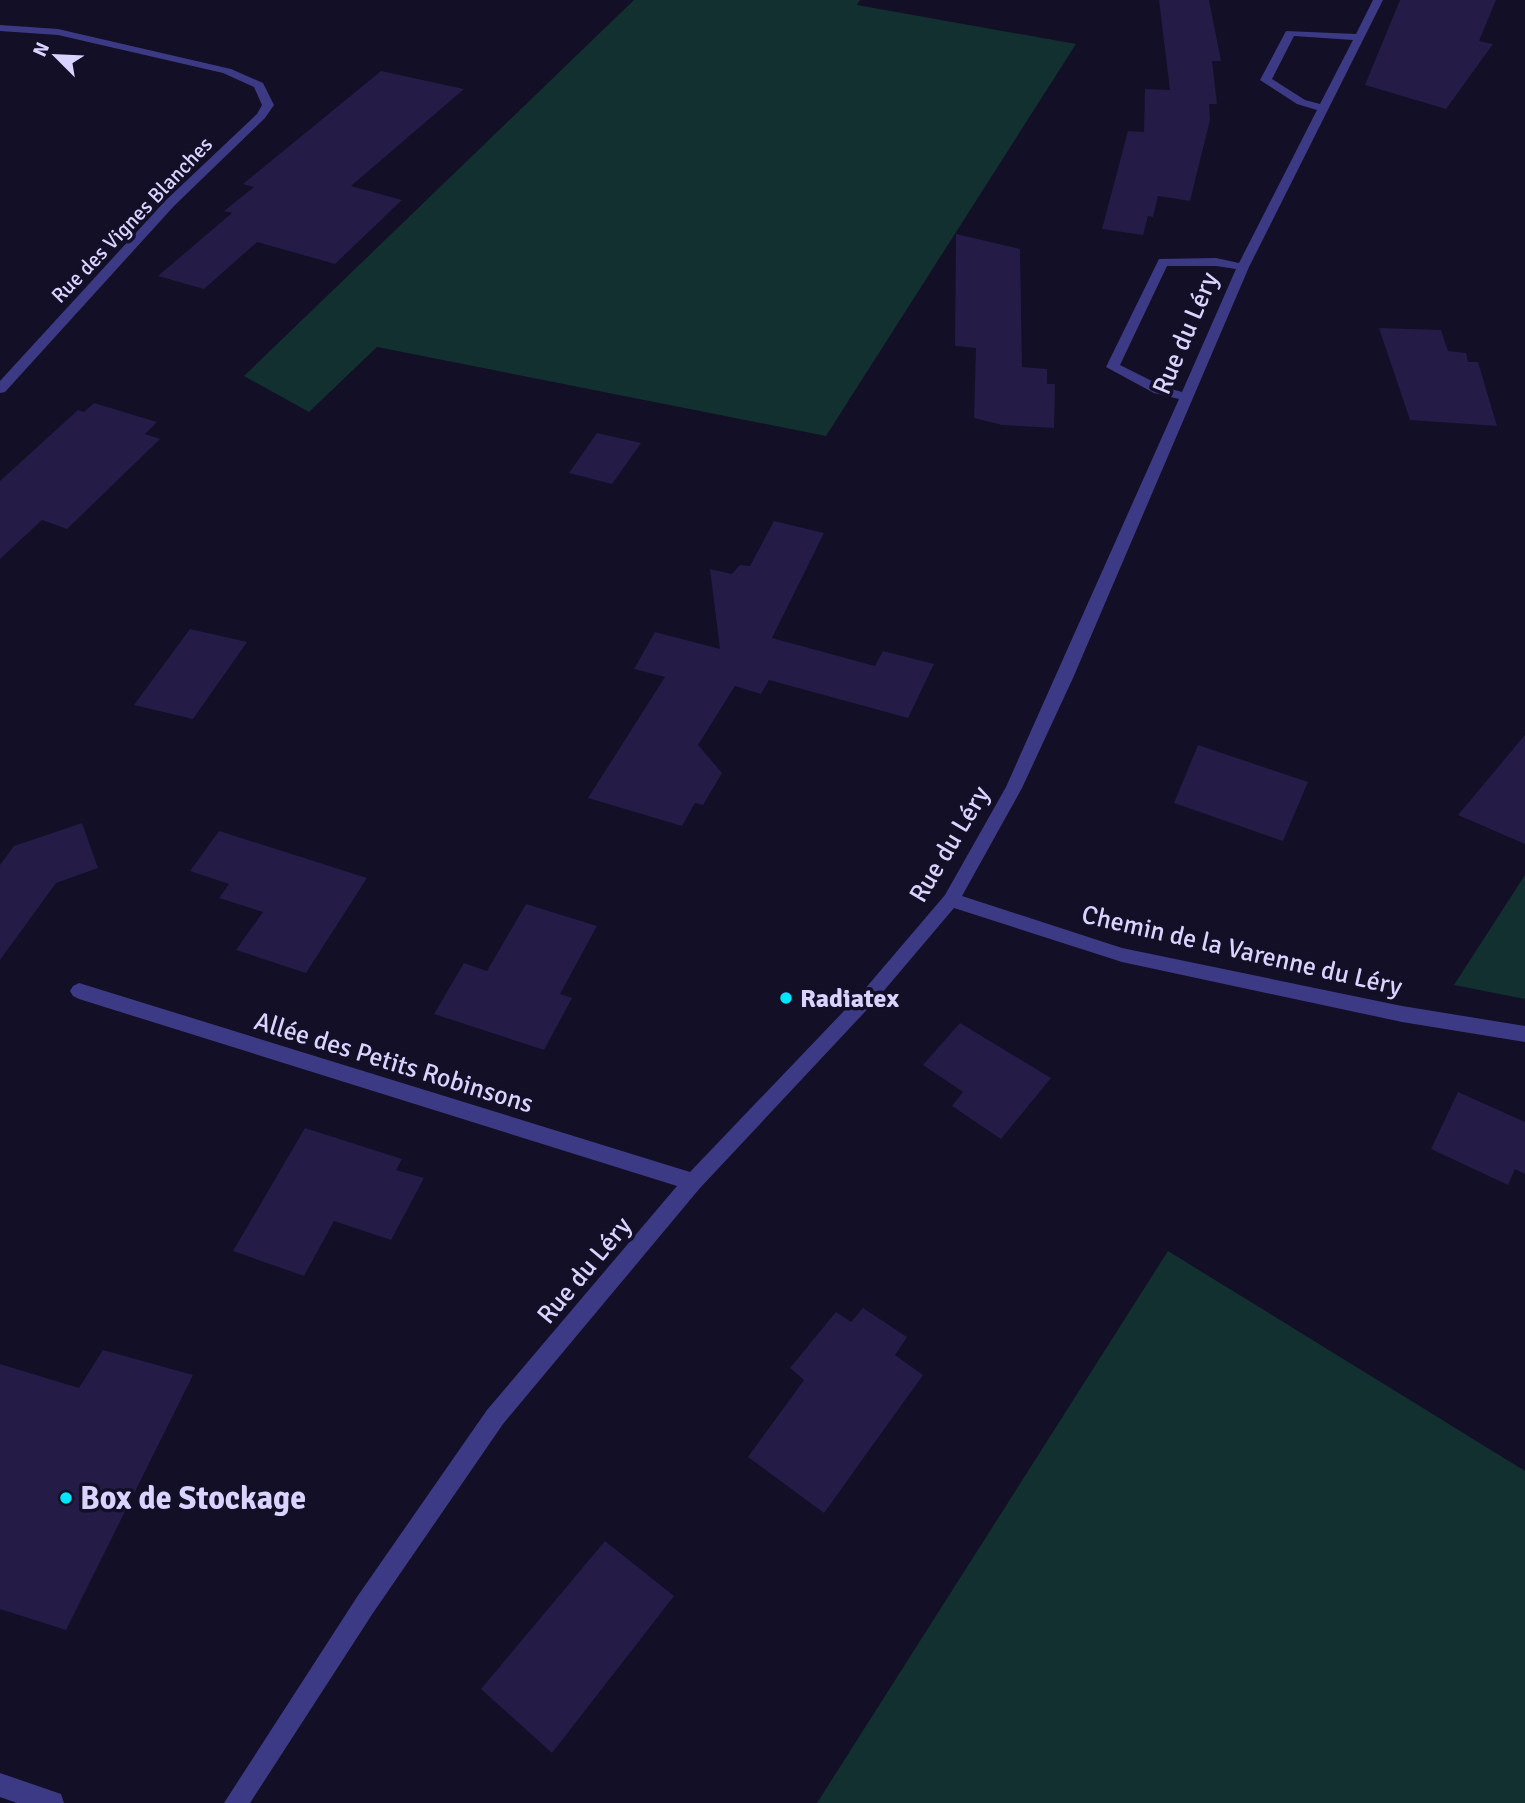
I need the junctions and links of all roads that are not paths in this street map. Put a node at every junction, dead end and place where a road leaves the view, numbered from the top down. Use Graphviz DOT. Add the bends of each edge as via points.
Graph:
graph roads {
  1 [pos="1378,0"];
  2 [pos="0,28"];
  3 [pos="17,28"];
  4 [pos="1360,37"];
  5 [pos="0,39"];
  6 [pos="1322,108"];
  7 [pos="1242,267"];
  8 [pos="0,389"];
  9 [pos="1186,397"];
  10 [pos="951,901"];
  11 [pos="79,991"];
  12 [pos="1525,1034"];
  13 [pos="693,1182"];
  14 [pos="0,1784"];
  15 [pos="52,1803"];
  16 [pos="236,1803"];
  1 -- 4 [label="street, Rue du Léry"];
  2 -- 3 [label="street, Rue des Vignes Blanches"];
  3 -- 5 [label="street"];
  3 -- 8 [label="street, Rue des Vignes Blanches" via="58,32 227,71 259,85 268,105 261,117 170,203"];
  4 -- 6 [label="street, Rue du Léry"];
  4 -- 6 [label="street" via="1290,33 1266,80 1301,102"];
  6 -- 7 [label="street, Rue du Léry"];
  7 -- 9 [label="street, Rue du Léry"];
  7 -- 9 [label="street" via="1163,262 1113,368"];
  9 -- 10 [label="street, Rue du Léry" via="1014,788"];
  10 -- 12 [label="street, Chemin de la Varenne du Léry" via="1122,955 1402,1014"];
  10 -- 13 [label="street, Rue du Léry" via="870,995"];
  11 -- 13 [label="street, Allée des Petits Robinsons"];
  13 -- 16 [label="street, Rue du Léry" via="495,1417"];
  14 -- 15 [label="street"];
}
